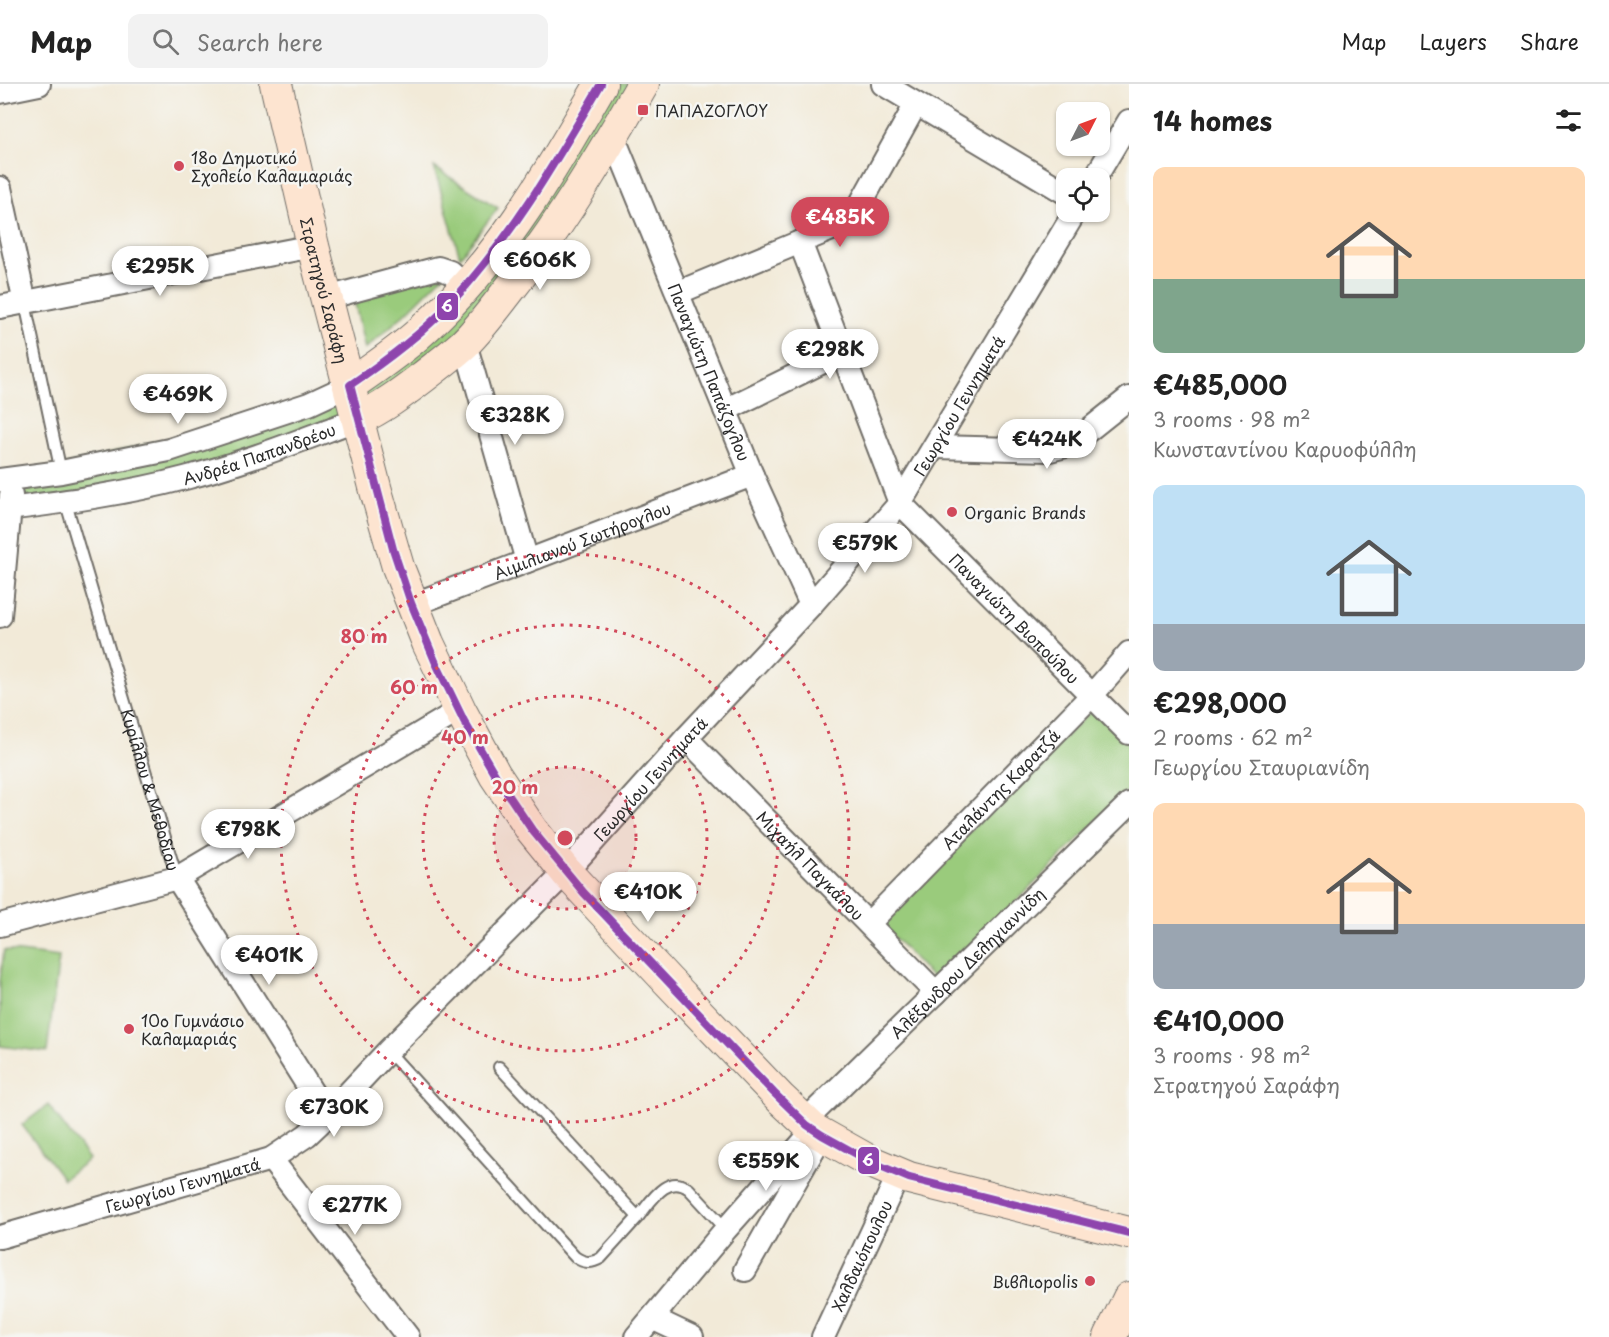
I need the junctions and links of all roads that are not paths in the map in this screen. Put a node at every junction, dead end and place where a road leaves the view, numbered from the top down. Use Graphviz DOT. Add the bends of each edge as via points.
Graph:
graph roads {
  1 [pos="39,84"];
  2 [pos="276,84"];
  3 [pos="643,84"];
  4 [pos="883,84"];
  5 [pos="597,86"];
  6 [pos="0,92"];
  7 [pos="916,104"];
  8 [pos="1129,121"];
  9 [pos="613,136"];
  10 [pos="1101,168"];
  11 [pos="1056,187"];
  12 [pos="0,188"];
  13 [pos="1069,222"];
  14 [pos="800,242"];
  15 [pos="313,246"];
  16 [pos="465,286"];
  17 [pos="677,293"];
  18 [pos="327,298"];
  19 [pos="25,303"];
  20 [pos="0,307"];
  21 [pos="465,343"];
  22 [pos="841,353"];
  23 [pos="350,385"];
  24 [pos="1129,398"];
  25 [pos="725,410"];
  26 [pos="358,419"];
  27 [pos="935,447"];
  28 [pos="61,472"];
  29 [pos="752,474"];
  30 [pos="6,479"];
  31 [pos="64,500"];
  32 [pos="900,503"];
  33 [pos="5,509"];
  34 [pos="527,561"];
  35 [pos="412,605"];
  36 [pos="810,605"];
  37 [pos="0,616"];
  38 [pos="1129,653"];
  39 [pos="1092,695"];
  40 [pos="460,710"];
  41 [pos="1129,734"];
  42 [pos="686,738"];
  43 [pos="1129,804"];
  44 [pos="566,872"];
  45 [pos="177,878"];
  46 [pos="869,922"];
  47 [pos="0,925"];
  48 [pos="936,993"];
  49 [pos="388,1051"];
  50 [pos="499,1067"];
  51 [pos="327,1116"];
  52 [pos="813,1129"];
  53 [pos="271,1159"];
  54 [pos="898,1174"];
  55 [pos="638,1217"];
  56 [pos="726,1229"];
  57 [pos="1129,1233"];
  58 [pos="0,1238"];
  59 [pos="745,1270"];
  60 [pos="1129,1298"];
  61 [pos="652,1318"];
  62 [pos="408,1337"];
  63 [pos="636,1337"];
  64 [pos="692,1337"];
  65 [pos="823,1337"];
  66 [pos="1110,1337"];
  1 -- 6 [label="street"];
  2 -- 15 [label="street, Στρατηγού Σαράφη"];
  3 -- 9 [label="street, Ανδρέα Παπανδρέου"];
  4 -- 7 [label="street"];
  5 -- 16 [label="street, Ανδρέα Παπανδρέου" via="530,201"];
  7 -- 11 [label="street"];
  7 -- 14 [label="street" via="851,221"];
  8 -- 10 [label="street"];
  9 -- 17 [label="street, Παναγιώτη Παπάζογλου"];
  9 -- 21 [label="street, Ανδρέα Παπανδρέου" via="530,264"];
  12 -- 19 [label="street"];
  13 -- 27 [label="street, Γεωργίου Γεννηματά"];
  14 -- 17 [label="street"];
  14 -- 22 [label="street"];
  15 -- 18 [label="street, Στρατηγού Σαράφη"];
  15 -- 19 [label="street"];
  16 -- 18 [label="street" via="450,272 438,268"];
  16 -- 23 [label="street, Ανδρέα Παπανδρέου" via="416,336"];
  17 -- 25 [label="street, Παναγιώτη Παπάζογλου"];
  18 -- 23 [label="street, Στρατηγού Σαράφη"];
  19 -- 20 [label="street"];
  19 -- 28 [label="lane"];
  21 -- 26 [label="street, Ανδρέα Παπανδρέου" via="395,399"];
  21 -- 34 [label="street"];
  22 -- 25 [label="street"];
  22 -- 32 [label="street"];
  23 -- 26 [label="street, Στρατηγού Σαράφη"];
  23 -- 28 [label="street, Ανδρέα Παπανδρέου" via="309,404 169,450"];
  24 -- 27 [label="street" via="1070,445 1050,450"];
  25 -- 29 [label="street, Παναγιώτη Παπάζογλου"];
  26 -- 31 [label="street, Ανδρέα Παπανδρέου" via="185,478"];
  26 -- 35 [label="street, Στρατηγού Σαράφη" via="385,525"];
  27 -- 32 [label="street, Γεωργίου Γεννηματά"];
  28 -- 30 [label="street, Ανδρέα Παπανδρέου"];
  29 -- 34 [label="street, Αιμιλιανού Σωτήρογλου"];
  29 -- 36 [label="street, Παναγιώτη Παπάζογλου"];
  30 -- 33 [label="street"];
  31 -- 33 [label="street, Ανδρέα Παπανδρέου"];
  31 -- 45 [label="lane, Κυρίλλου & Μεθοδίου"];
  32 -- 36 [label="street, Γεωργίου Γεννηματά"];
  32 -- 39 [label="street, Παναγιώτη Βιοπούλου"];
  33 -- 37 [label="street"];
  34 -- 35 [label="street, Αιμιλιανού Σωτήρογλου"];
  35 -- 40 [label="street, Στρατηγού Σαράφη"];
  36 -- 42 [label="street, Γεωργίου Γεννηματά"];
  38 -- 39 [label="street, Αταλάντης Καρατζά"];
  39 -- 41 [label="street, Παναγιώτη Βιοπούλου"];
  39 -- 46 [label="street, Αταλάντης Καρατζά"];
  40 -- 44 [label="street, Στρατηγού Σαράφη" via="512,803"];
  40 -- 45 [label="street"];
  42 -- 44 [label="street, Γεωργίου Γεννηματά"];
  42 -- 46 [label="street, Μιχαήλ Παγκάλου"];
  43 -- 48 [label="street, Αλέξανδρου Δεληγιαννίδη"];
  44 -- 49 [label="street, Γεωργίου Γεννηματά"];
  44 -- 52 [label="street, Στρατηγού Σαράφη"];
  45 -- 47 [label="street"];
  45 -- 51 [label="street, Κυρίλλου & Μεθοδίου"];
  46 -- 48 [label="street, Μιχαήλ Παγκάλου"];
  48 -- 52 [label="street, Αλέξανδρου Δεληγιαννίδη"];
  49 -- 51 [label="street, Γεωργίου Γεννηματά"];
  49 -- 55 [label="lane" via="581,1261 588,1263 601,1258"];
  50 -- 55 [label="lane"];
  51 -- 53 [label="street, Γεωργίου Γεννηματά"];
  52 -- 54 [label="street, Στρατηγού Σαράφη"];
  52 -- 56 [label="street"];
  52 -- 59 [label="street"];
  53 -- 58 [label="street, Γεωργίου Γεννηματά"];
  53 -- 62 [label="street"];
  54 -- 57 [label="street, Στρατηγού Σαράφη"];
  54 -- 65 [label="street, Χαλδαιόπουλου"];
  55 -- 56 [label="lane" via="664,1188 676,1183 689,1189"];
  56 -- 61 [label="street"];
  60 -- 66 [label="street"];
  61 -- 63 [label="street"];
  61 -- 64 [label="street"];
}
